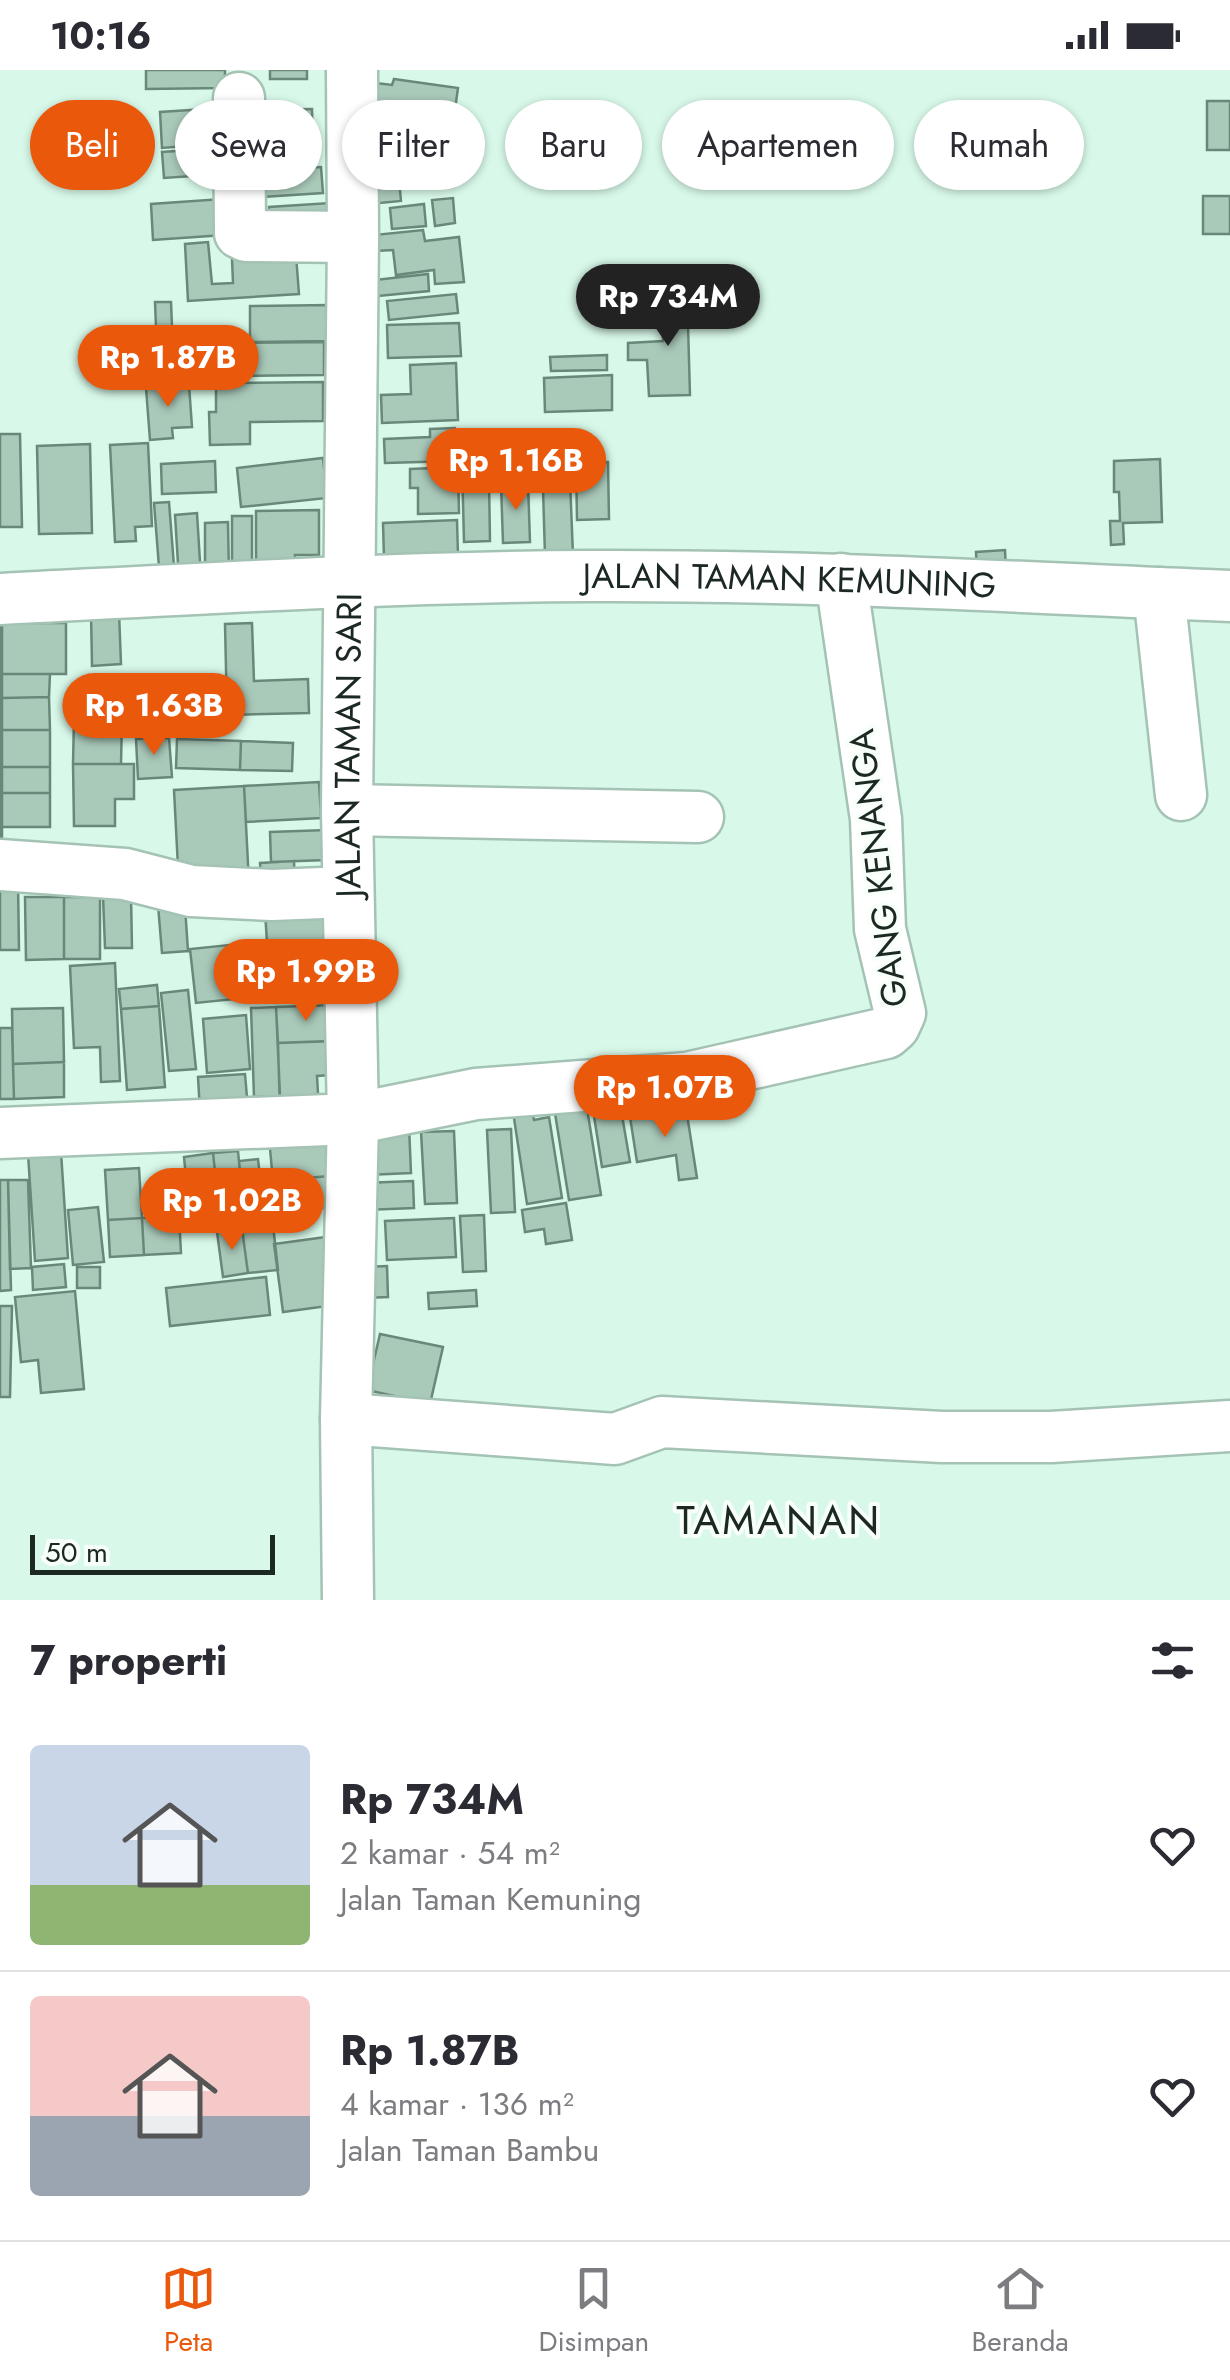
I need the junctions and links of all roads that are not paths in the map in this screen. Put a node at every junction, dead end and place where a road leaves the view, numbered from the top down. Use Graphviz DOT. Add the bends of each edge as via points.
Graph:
graph roads {
  1 [pos="352,70"];
  2 [pos="239,98"];
  3 [pos="353,237"];
  4 [pos="840,579"];
  5 [pos="351,582"];
  6 [pos="1160,593"];
  7 [pos="1230,596"];
  8 [pos="0,599"];
  9 [pos="1182,795"];
  10 [pos="347,810"];
  11 [pos="698,817"];
  12 [pos="0,865"];
  13 [pos="348,892"];
  14 [pos="353,1119"];
  15 [pos="0,1133"];
  16 [pos="346,1419"];
  17 [pos="1230,1426"];
  18 [pos="348,1600"];
  1 -- 3 [label="street, JALAN TAMAN SARI"];
  2 -- 3 [label="street" via="240,233"];
  3 -- 5 [label="street, JALAN TAMAN SARI"];
  4 -- 5 [label="street, JALAN TAMAN KEMUNING"];
  4 -- 6 [label="street, JALAN TAMAN KEMUNING"];
  4 -- 14 [label="street, GANG KENANGA" via="876,820 880,929 900,1013 894,1026 687,1078 476,1094"];
  5 -- 8 [label="street, JALAN TAMAN KEMUNING"];
  5 -- 10 [label="street, JALAN TAMAN SARI"];
  6 -- 7 [label="street, JALAN TAMAN KEMUNING"];
  6 -- 9 [label="street"];
  10 -- 11 [label="street"];
  10 -- 13 [label="street, JALAN TAMAN SARI"];
  12 -- 13 [label="street" via="125,874 191,891"];
  13 -- 14 [label="street, JALAN TAMAN SARI"];
  14 -- 15 [label="street"];
  14 -- 16 [label="street, JALAN TAMAN SARI"];
  16 -- 17 [label="street" via="614,1440 662,1422 942,1437"];
  16 -- 18 [label="street, JALAN TAMAN SARI"];
}
